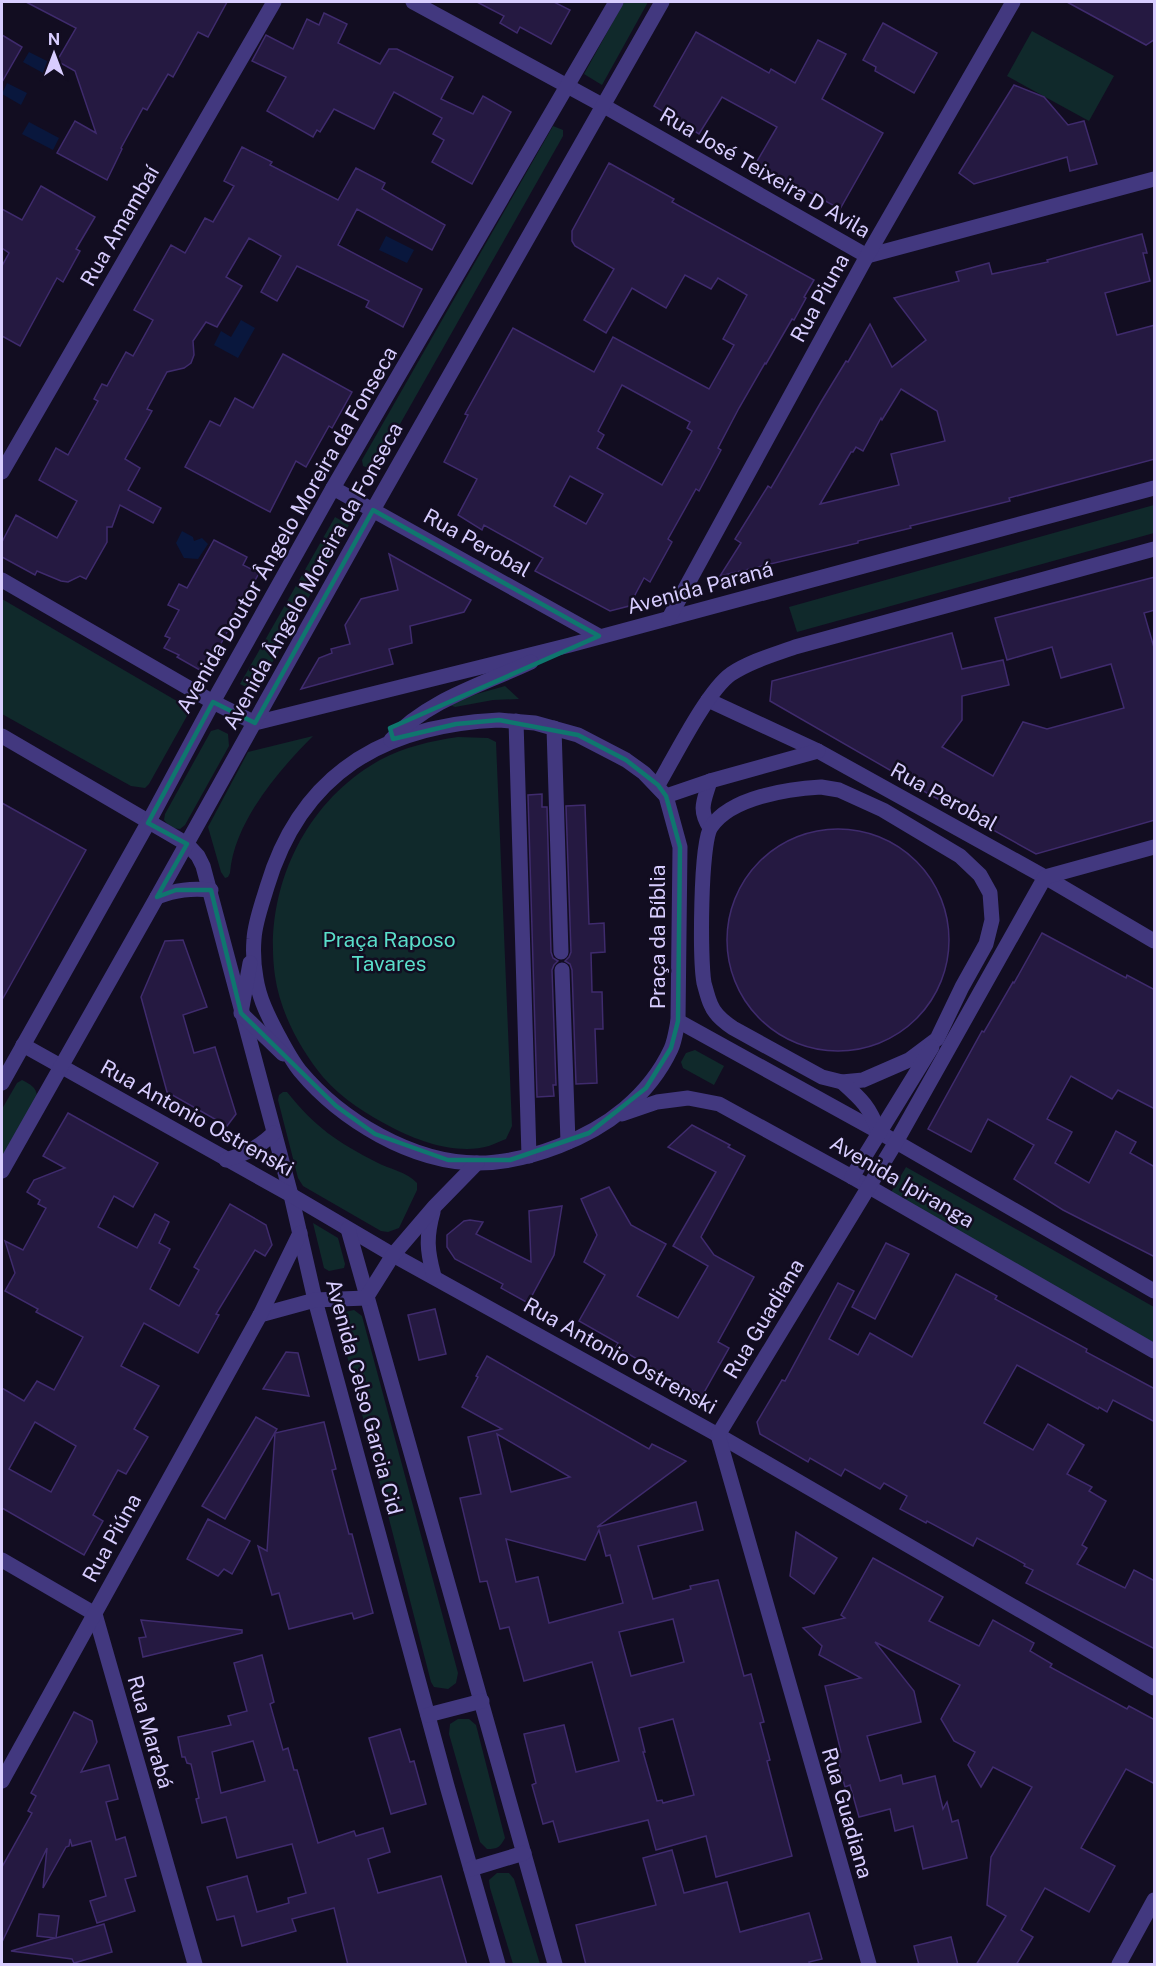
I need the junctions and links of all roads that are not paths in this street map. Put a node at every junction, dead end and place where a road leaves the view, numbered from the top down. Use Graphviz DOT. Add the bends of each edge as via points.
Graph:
graph roads {
  1 [pos="274,2"];
  2 [pos="413,2"];
  3 [pos="616,2"];
  4 [pos="662,2"];
  5 [pos="1013,2"];
  6 [pos="568,86"];
  7 [pos="604,106"];
  8 [pos="1155,179"];
  9 [pos="867,256"];
  10 [pos="2,472"];
  11 [pos="333,488"];
  12 [pos="1155,488"];
  13 [pos="373,510"];
  14 [pos="1155,549"];
  15 [pos="2,580"];
  16 [pos="669,618"];
  17 [pos="599,636"];
  18 [pos="570,645"];
  19 [pos="708,700"];
  20 [pos="213,702"];
  21 [pos="516,721"];
  22 [pos="255,723"];
  23 [pos="554,728"];
  24 [pos="2,736"];
  25 [pos="391,741"];
  26 [pos="818,751"];
  27 [pos="710,781"];
  28 [pos="662,791"];
  29 [pos="148,823"];
  30 [pos="710,828"];
  31 [pos="187,844"];
  32 [pos="704,846"];
  33 [pos="680,847"];
  34 [pos="1155,847"];
  35 [pos="1045,877"];
  36 [pos="211,890"];
  37 [pos="157,897"];
  38 [pos="254,939"];
  39 [pos="1155,941"];
  40 [pos="561,952"];
  41 [pos="562,970"];
  42 [pos="242,1013"];
  43 [pos="678,1021"];
  44 [pos="733,1028"];
  45 [pos="937,1039"];
  46 [pos="23,1044"];
  47 [pos="722,1044"];
  48 [pos="62,1066"];
  49 [pos="300,1070"];
  50 [pos="842,1082"];
  51 [pos="2,1083"];
  52 [pos="616,1116"];
  53 [pos="879,1132"];
  54 [pos="274,1133"];
  55 [pos="568,1142"];
  56 [pos="896,1142"];
  57 [pos="529,1156"];
  58 [pos="226,1160"];
  59 [pos="477,1163"];
  60 [pos="2,1171"];
  61 [pos="852,1177"];
  62 [pos="869,1187"];
  63 [pos="291,1195"];
  64 [pos="435,1206"];
  65 [pos="348,1229"];
  66 [pos="300,1233"];
  67 [pos="393,1255"];
  68 [pos="434,1276"];
  69 [pos="1155,1291"];
  70 [pos="366,1298"];
  71 [pos="315,1300"];
  72 [pos="260,1315"];
  73 [pos="1155,1352"];
  74 [pos="717,1435"];
  75 [pos="2,1560"];
  76 [pos="95,1614"];
  77 [pos="1155,1688"];
  78 [pos="482,1701"];
  79 [pos="428,1715"];
  80 [pos="2,1781"];
  81 [pos="525,1853"];
  82 [pos="471,1869"];
  83 [pos="1155,1900"];
  84 [pos="195,1965"];
  85 [pos="498,1965"];
  86 [pos="555,1965"];
  87 [pos="869,1965"];
  88 [pos="1119,1965"];
  1 -- 10 [label="street, Rua Amambaí"];
  2 -- 6 [label="street, Rua José Teixeira D Avila"];
  3 -- 6 [label="street, Avenida Doutor Ângelo Moreira da Fonseca"];
  4 -- 7 [label="street, Avenida Ângelo Moreira da Fonseca"];
  5 -- 9 [label="street, Rua Piuna"];
  6 -- 7 [label="street, Rua José Teixeira D Avila"];
  6 -- 11 [label="street, Avenida Doutor Ângelo Moreira da Fonseca"];
  7 -- 9 [label="street, Rua José Teixeira D Avila"];
  7 -- 13 [label="street, Avenida Ângelo Moreira da Fonseca"];
  8 -- 9 [label="street, Rua José Teixeira D Avila"];
  9 -- 16 [label="street, Rua Piuna"];
  11 -- 13 [label="street, Rua Perobal"];
  11 -- 20 [label="street, Avenida Doutor Ângelo Moreira da Fonseca"];
  12 -- 16 [label="street, Avenida Paraná"];
  13 -- 17 [label="street, Rua Perobal"];
  13 -- 22 [label="street, Avenida Ângelo Moreira da Fonseca"];
  14 -- 19 [label="street" via="795,647 750,663 729,676"];
  15 -- 20 [label="street"];
  16 -- 17 [label="street, Avenida Paraná"];
  17 -- 18 [label="street, Avenida Paraná"];
  18 -- 22 [label="street, Avenida Paraná"];
  18 -- 25 [label="street" via="421,714"];
  19 -- 26 [label="street, Rua Perobal"];
  19 -- 28 [label="street"];
  20 -- 22 [label="street"];
  20 -- 29 [label="street, Avenida Doutor Ângelo Moreira da Fonseca"];
  21 -- 23 [label="street, Praça da Bíblia"];
  21 -- 25 [label="street, Praça da Bíblia" via="456,724"];
  21 -- 57 [label="street"];
  22 -- 31 [label="street, Avenida Ângelo Moreira da Fonseca"];
  23 -- 28 [label="street, Praça da Bíblia" via="578,735 626,760"];
  23 -- 40 [label="street"];
  24 -- 29 [label="street"];
  25 -- 38 [label="street, Praça da Bíblia" via="334,776 295,822 270,876"];
  26 -- 27 [label="street"];
  26 -- 35 [label="street, Rua Perobal"];
  27 -- 28 [label="street"];
  27 -- 30 [label="street" via="702,805"];
  28 -- 33 [label="street, Praça da Bíblia"];
  29 -- 31 [label="street"];
  29 -- 46 [label="street, Avenida Doutor Ângelo Moreira da Fonseca"];
  30 -- 32 [label="street"];
  30 -- 45 [label="street" via="722,814 747,801 795,788 830,788 883,810 960,856 980,875 990,893 992,920 986,944"];
  31 -- 36 [label="street, Avenida Celso Garcia Cid" via="198,856"];
  31 -- 37 [label="street, Avenida Ângelo Moreira da Fonseca"];
  32 -- 33 [label="street"];
  32 -- 44 [label="street" via="704,983 711,1007"];
  33 -- 43 [label="street, Praça da Bíblia"];
  34 -- 35 [label="street"];
  35 -- 39 [label="street, Rua Perobal"];
  35 -- 56 [label="street, Rua Guadiana"];
  36 -- 37 [label="street" via="176,890"];
  36 -- 42 [label="street, Avenida Celso Garcia Cid"];
  37 -- 48 [label="street, Avenida Ângelo Moreira da Fonseca"];
  38 -- 42 [label="street"];
  38 -- 49 [label="street, Praça da Bíblia" via="256,979 262,1000"];
  41 -- 55 [label="street"];
  42 -- 49 [label="street"];
  42 -- 54 [label="street, Avenida Celso Garcia Cid"];
  43 -- 47 [label="street, Avenida Ipiranga"];
  43 -- 52 [label="street, Praça da Bíblia" via="671,1048 646,1089"];
  44 -- 47 [label="street"];
  44 -- 50 [label="street" via="822,1077"];
  45 -- 50 [label="street" via="909,1060 884,1072"];
  45 -- 53 [label="street"];
  46 -- 48 [label="street, Rua Antonio Ostrenski"];
  46 -- 51 [label="street, Avenida Doutor Ângelo Moreira da Fonseca"];
  47 -- 53 [label="street, Avenida Ipiranga"];
  48 -- 58 [label="street, Rua Antonio Ostrenski"];
  48 -- 60 [label="street, Avenida Ângelo Moreira da Fonseca"];
  49 -- 59 [label="street, Praça da Bíblia" via="336,1106 375,1134 416,1152"];
  50 -- 53 [label="street" via="865,1102"];
  52 -- 55 [label="street, Praça da Bíblia"];
  52 -- 61 [label="street, Avenida Ipiranga" via="657,1102 688,1098 718,1104"];
  53 -- 56 [label="street, Avenida Ipiranga"];
  53 -- 61 [label="street"];
  54 -- 58 [label="street" via="258,1147"];
  54 -- 63 [label="street, Avenida Celso Garcia Cid"];
  55 -- 57 [label="street, Praça da Bíblia"];
  56 -- 62 [label="street, Rua Guadiana"];
  56 -- 69 [label="street, Avenida Ipiranga"];
  57 -- 59 [label="street, Praça da Bíblia"];
  58 -- 63 [label="street, Rua Antonio Ostrenski"];
  59 -- 64 [label="street"];
  61 -- 62 [label="street, Avenida Ipiranga"];
  62 -- 73 [label="street, Avenida Ipiranga"];
  62 -- 74 [label="street, Rua Guadiana"];
  63 -- 65 [label="street, Rua Antonio Ostrenski"];
  63 -- 66 [label="street, Avenida Celso Garcia Cid"];
  64 -- 67 [label="street"];
  64 -- 68 [label="street" via="427,1245"];
  65 -- 67 [label="street, Rua Antonio Ostrenski"];
  65 -- 70 [label="street, Avenida Celso Garcia Cid"];
  66 -- 71 [label="street, Avenida Celso Garcia Cid"];
  66 -- 72 [label="street, Rua Piúna"];
  67 -- 68 [label="street, Rua Antonio Ostrenski"];
  67 -- 70 [label="street"];
  68 -- 74 [label="street, Rua Antonio Ostrenski"];
  70 -- 71 [label="street"];
  70 -- 78 [label="street, Avenida Celso Garcia Cid"];
  71 -- 72 [label="street"];
  71 -- 79 [label="street, Avenida Celso Garcia Cid"];
  72 -- 76 [label="street, Rua Piúna"];
  74 -- 77 [label="street, Rua Antonio Ostrenski"];
  74 -- 87 [label="street, Rua Guadiana"];
  75 -- 76 [label="street"];
  76 -- 80 [label="street, Rua Piúna"];
  76 -- 84 [label="street, Rua Marabá"];
  78 -- 79 [label="street"];
  78 -- 81 [label="street, Avenida Celso Garcia Cid"];
  79 -- 82 [label="street, Avenida Celso Garcia Cid"];
  81 -- 82 [label="street"];
  81 -- 86 [label="street, Avenida Celso Garcia Cid"];
  82 -- 85 [label="street, Avenida Celso Garcia Cid"];
  83 -- 88 [label="street"];
}
